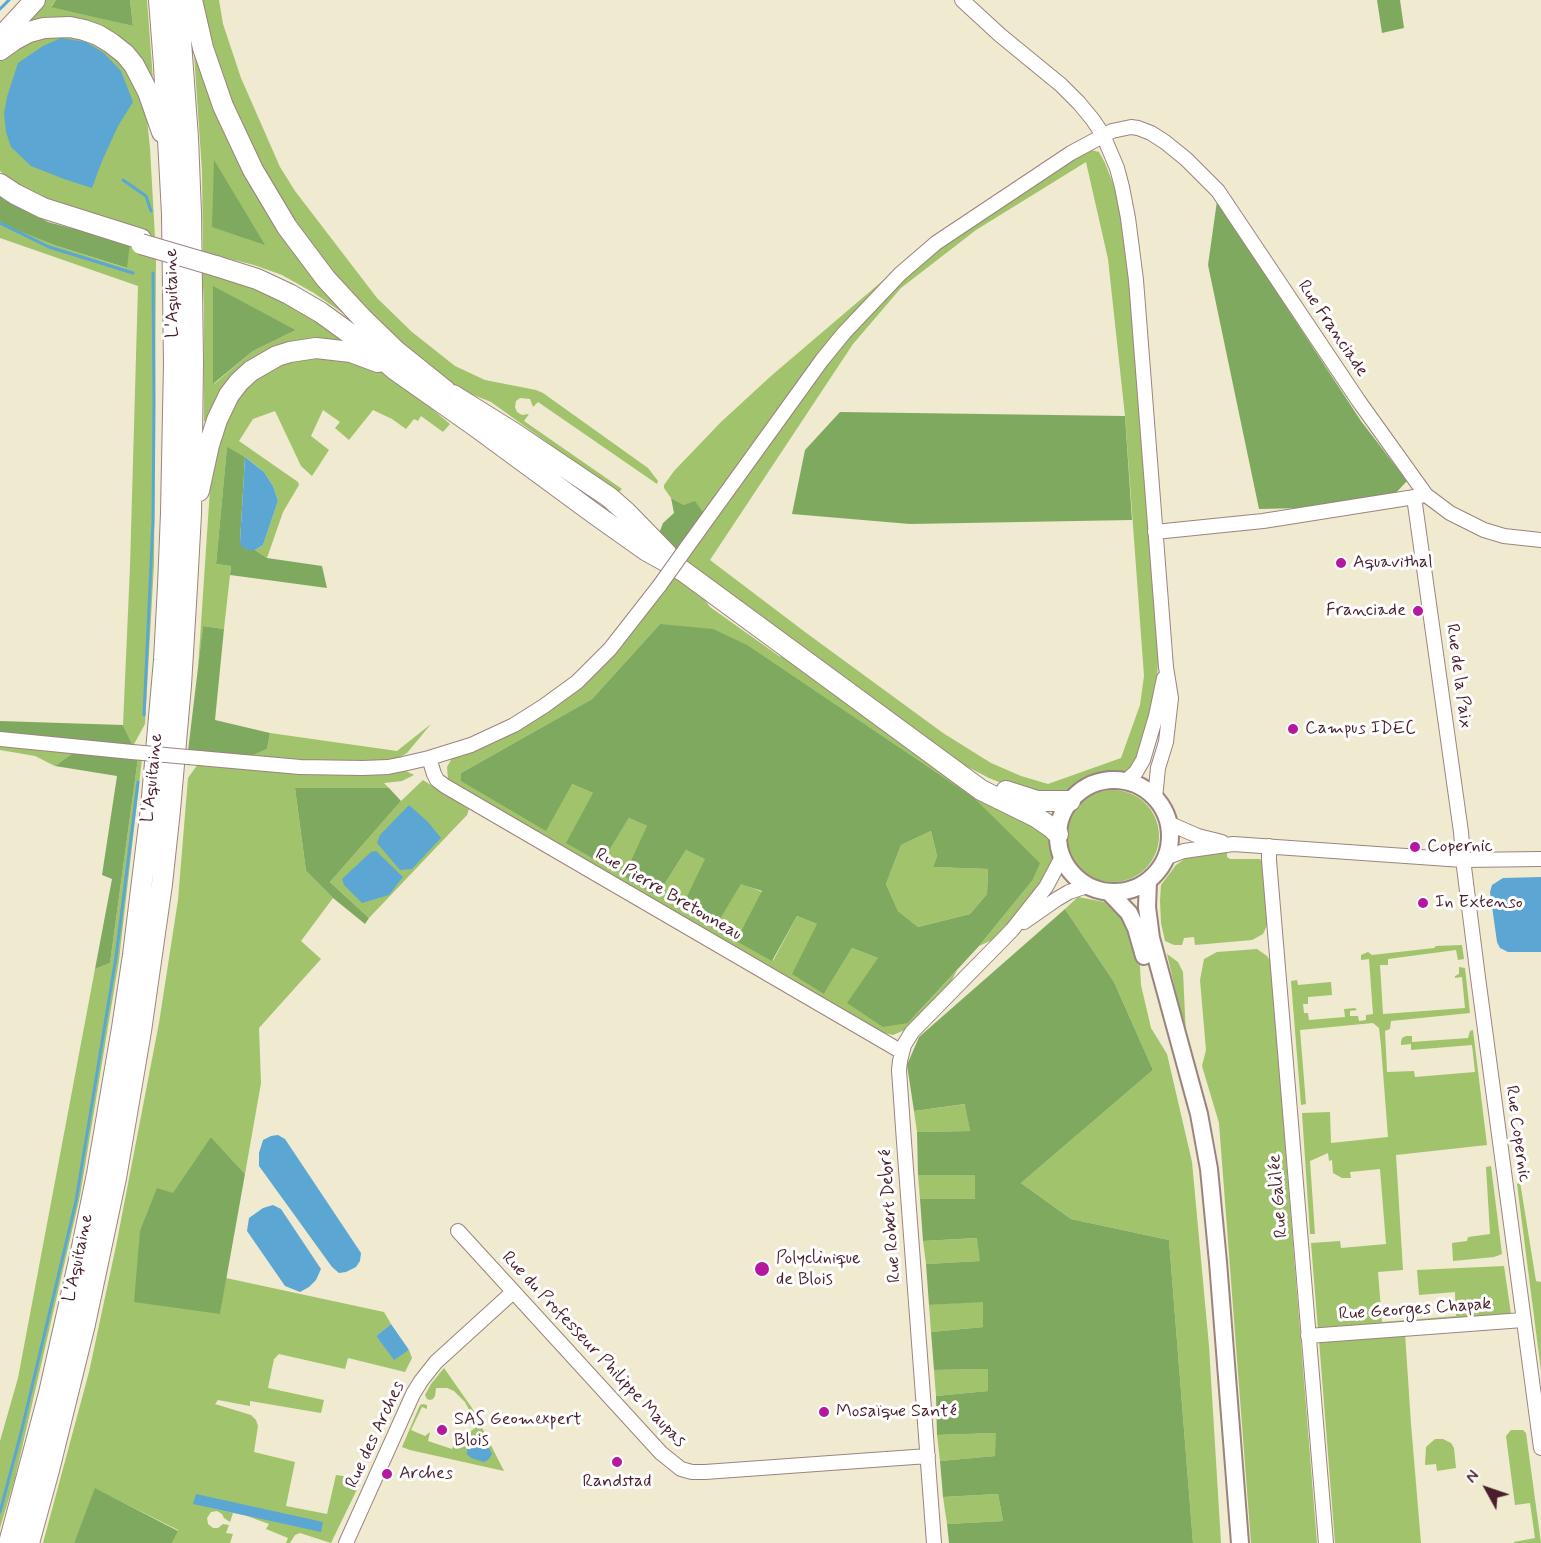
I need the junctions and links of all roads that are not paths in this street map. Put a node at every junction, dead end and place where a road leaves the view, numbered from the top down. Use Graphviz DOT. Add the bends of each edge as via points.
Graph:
graph roads {
  1 [pos="35,0"];
  2 [pos="159,0"];
  3 [pos="178,0"];
  4 [pos="192,0"];
  5 [pos="962,0"];
  6 [pos="0,38"];
  7 [pos="0,50"];
  8 [pos="1103,135"];
  9 [pos="169,152"];
  10 [pos="0,184"];
  11 [pos="0,192"];
  12 [pos="141,241"];
  13 [pos="216,263"];
  14 [pos="394,369"];
  15 [pos="450,394"];
  16 [pos="1420,496"];
  17 [pos="190,531"];
  18 [pos="1155,532"];
  19 [pos="1541,540"];
  20 [pos="683,572"];
  21 [pos="1166,667"];
  22 [pos="0,739"];
  23 [pos="429,758"];
  24 [pos="953,767"];
  25 [pos="1126,782"];
  26 [pos="1155,798"];
  27 [pos="1070,801"];
  28 [pos="1168,824"];
  29 [pos="1058,834"];
  30 [pos="1233,844"];
  31 [pos="1269,846"];
  32 [pos="1062,857"];
  33 [pos="1165,858"];
  34 [pos="1541,859"];
  35 [pos="1463,860"];
  36 [pos="1148,880"];
  37 [pos="1087,886"];
  38 [pos="1109,892"];
  39 [pos="1012,930"];
  40 [pos="902,1052"];
  41 [pos="458,1231"];
  42 [pos="513,1292"];
  43 [pos="1523,1320"];
  44 [pos="1308,1336"];
  45 [pos="1541,1448"];
  46 [pos="928,1456"];
  47 [pos="9,1543"];
  48 [pos="29,1543"];
  49 [pos="346,1543"];
  50 [pos="934,1543"];
  51 [pos="1230,1543"];
  52 [pos="1240,1543"];
  53 [pos="1326,1543"];
  1 -- 6 [label="highway"];
  2 -- 9 [label="highway, L'Aquitaine"];
  3 -- 17 [label="highway, L'Aquitaine" via="193,288"];
  4 -- 15 [label="highway" via="202,48 223,106 253,170 287,227 351,306 395,350"];
  5 -- 8 [label="street" via="1061,84"];
  7 -- 9 [label="highway" via="29,32 56,27 98,35 125,54 142,78"];
  8 -- 16 [label="street, Rue Franciade" via="1131,128 1151,133 1186,159 1218,192"];
  8 -- 18 [label="street" via="1117,168 1132,244"];
  8 -- 23 [label="street, Rue Franciade, bridge" via="945,236 890,283 822,360 660,585 610,649 577,682 500,732"];
  9 -- 47 [label="highway, L'Aquitaine" via="174,363 171,513 160,712 142,882 97,1174 49,1393"];
  10 -- 12 [label="highway" via="43,208"];
  11 -- 12 [label="highway" via="41,213"];
  12 -- 13 [label="highway, bridge"];
  13 -- 14 [label="highway" via="305,303"];
  13 -- 15 [label="highway" via="266,278 308,298"];
  14 -- 17 [label="highway" via="351,352 316,348 277,356 251,371 230,395 217,420"];
  14 -- 20 [label="highway" via="647,551"];
  15 -- 20 [label="highway" via="609,498"];
  16 -- 18 [label="street" via="1273,519"];
  16 -- 19 [label="street, Rue Franciade" via="1484,530"];
  16 -- 35 [label="street, Rue de la Paix"];
  17 -- 48 [label="highway, L'Aquitaine" via="171,799 140,1042 89,1303"];
  18 -- 21 [label="street"];
  20 -- 24 [label="highway"];
  21 -- 25 [label="street" via="1143,760"];
  21 -- 26 [label="street" via="1171,698"];
  22 -- 23 [label="street, Rue Franciade, bridge" via="331,769 388,767"];
  23 -- 40 [label="street, Rue Pierre Bretonneau" via="437,780 445,786"];
  24 -- 27 [label="highway" via="1026,798"];
  24 -- 29 [label="highway" via="981,790 1045,822"];
  25 -- 26 [label="main road"];
  25 -- 27 [label="main road" via="1095,783"];
  26 -- 28 [label="main road"];
  27 -- 29 [label="main road"];
  28 -- 30 [label="street"];
  28 -- 33 [label="main road" via="1169,847"];
  29 -- 32 [label="main road"];
  30 -- 31 [label="street"];
  30 -- 33 [label="street" via="1184,851"];
  31 -- 35 [label="street"];
  31 -- 44 [label="street, Rue Galilée"];
  32 -- 37 [label="main road" via="1076,878"];
  32 -- 39 [label="street" via="1046,887"];
  33 -- 36 [label="main road"];
  34 -- 35 [label="street"];
  35 -- 43 [label="street, Rue Copernic"];
  36 -- 38 [label="main road" via="1136,888"];
  36 -- 52 [label="main road" via="1151,938 1209,1169"];
  37 -- 38 [label="main road"];
  37 -- 39 [label="street" via="1057,898"];
  38 -- 51 [label="main road" via="1129,914 1140,940 1195,1144"];
  39 -- 40 [label="street, Rue Robert Debré" via="912,1032"];
  40 -- 46 [label="street, Rue Robert Debré" via="899,1070"];
  41 -- 42 [label="street, Rue du Professeur Philippe Maupas"];
  42 -- 46 [label="street, Rue du Professeur Philippe Maupas" via="661,1453 681,1468 705,1472"];
  42 -- 49 [label="street, Rue des Arches" via="428,1371 413,1395"];
  43 -- 44 [label="street, Rue Georges Chapak"];
  43 -- 45 [label="street, Rue Copernic"];
  44 -- 53 [label="street, Rue Galilée"];
  46 -- 50 [label="street, Rue Robert Debré"];
}
